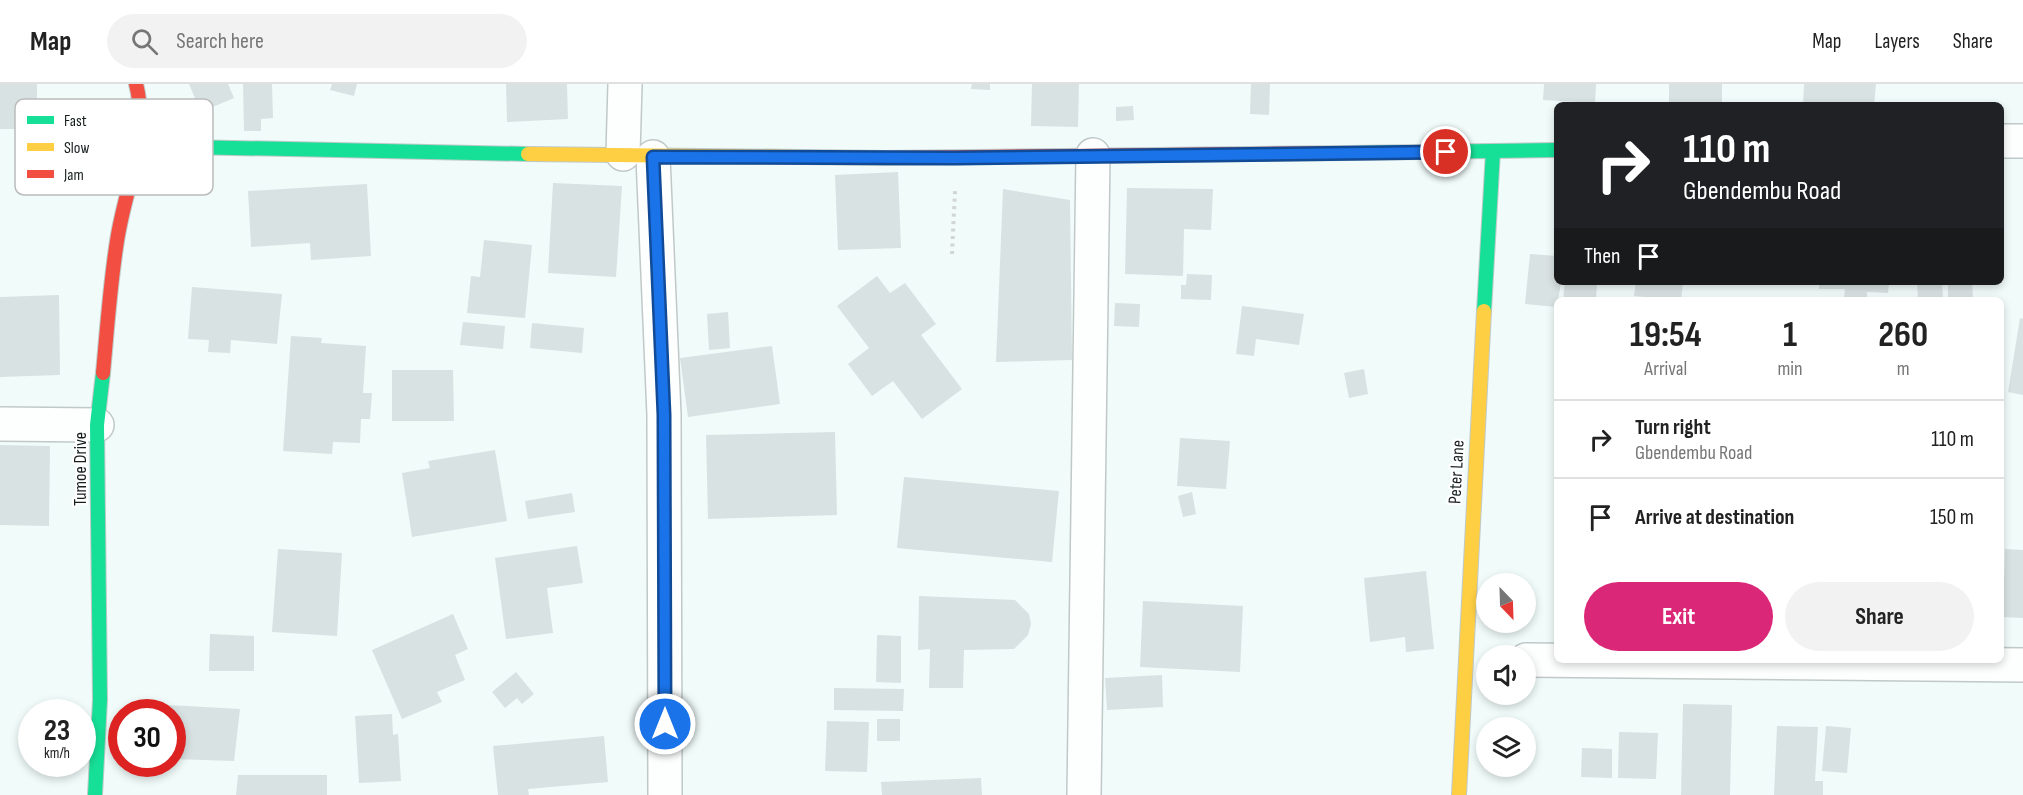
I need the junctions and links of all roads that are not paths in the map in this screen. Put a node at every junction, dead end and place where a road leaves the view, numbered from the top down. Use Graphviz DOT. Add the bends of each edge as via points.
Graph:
graph roads {
  1 [pos="136,84"];
  2 [pos="625,84"];
  3 [pos="140,99"];
  4 [pos="2004,141"];
  5 [pos="2023,141"];
  6 [pos="213,147"];
  7 [pos="1554,150"];
  8 [pos="1492,152"];
  9 [pos="638,155"];
  10 [pos="1093,155"];
  11 [pos="128,195"];
  12 [pos="0,424"];
  13 [pos="98,425"];
  14 [pos="1476,646"];
  15 [pos="1536,660"];
  16 [pos="1554,660"];
  17 [pos="1899,663"];
  18 [pos="2023,664"];
  19 [pos="1476,667"];
  20 [pos="95,795"];
  21 [pos="665,795"];
  22 [pos="1084,795"];
  23 [pos="1459,795"];
  1 -- 3 [label="street, Tumoe Drive"];
  2 -- 9 [label="street"];
  4 -- 5 [label="street"];
  6 -- 9 [label="street"];
  7 -- 8 [label="street"];
  8 -- 10 [label="street"];
  8 -- 14 [label="street, Peter Lane" via="1469,558"];
  9 -- 10 [label="street"];
  9 -- 21 [label="street" via="664,415"];
  10 -- 22 [label="street"];
  11 -- 13 [label="street, Tumoe Drive" via="117,240"];
  12 -- 13 [label="street"];
  13 -- 20 [label="street, Tumoe Drive" via="100,699"];
  15 -- 16 [label="street"];
  17 -- 18 [label="street"];
  19 -- 23 [label="street, Peter Lane"];
}
